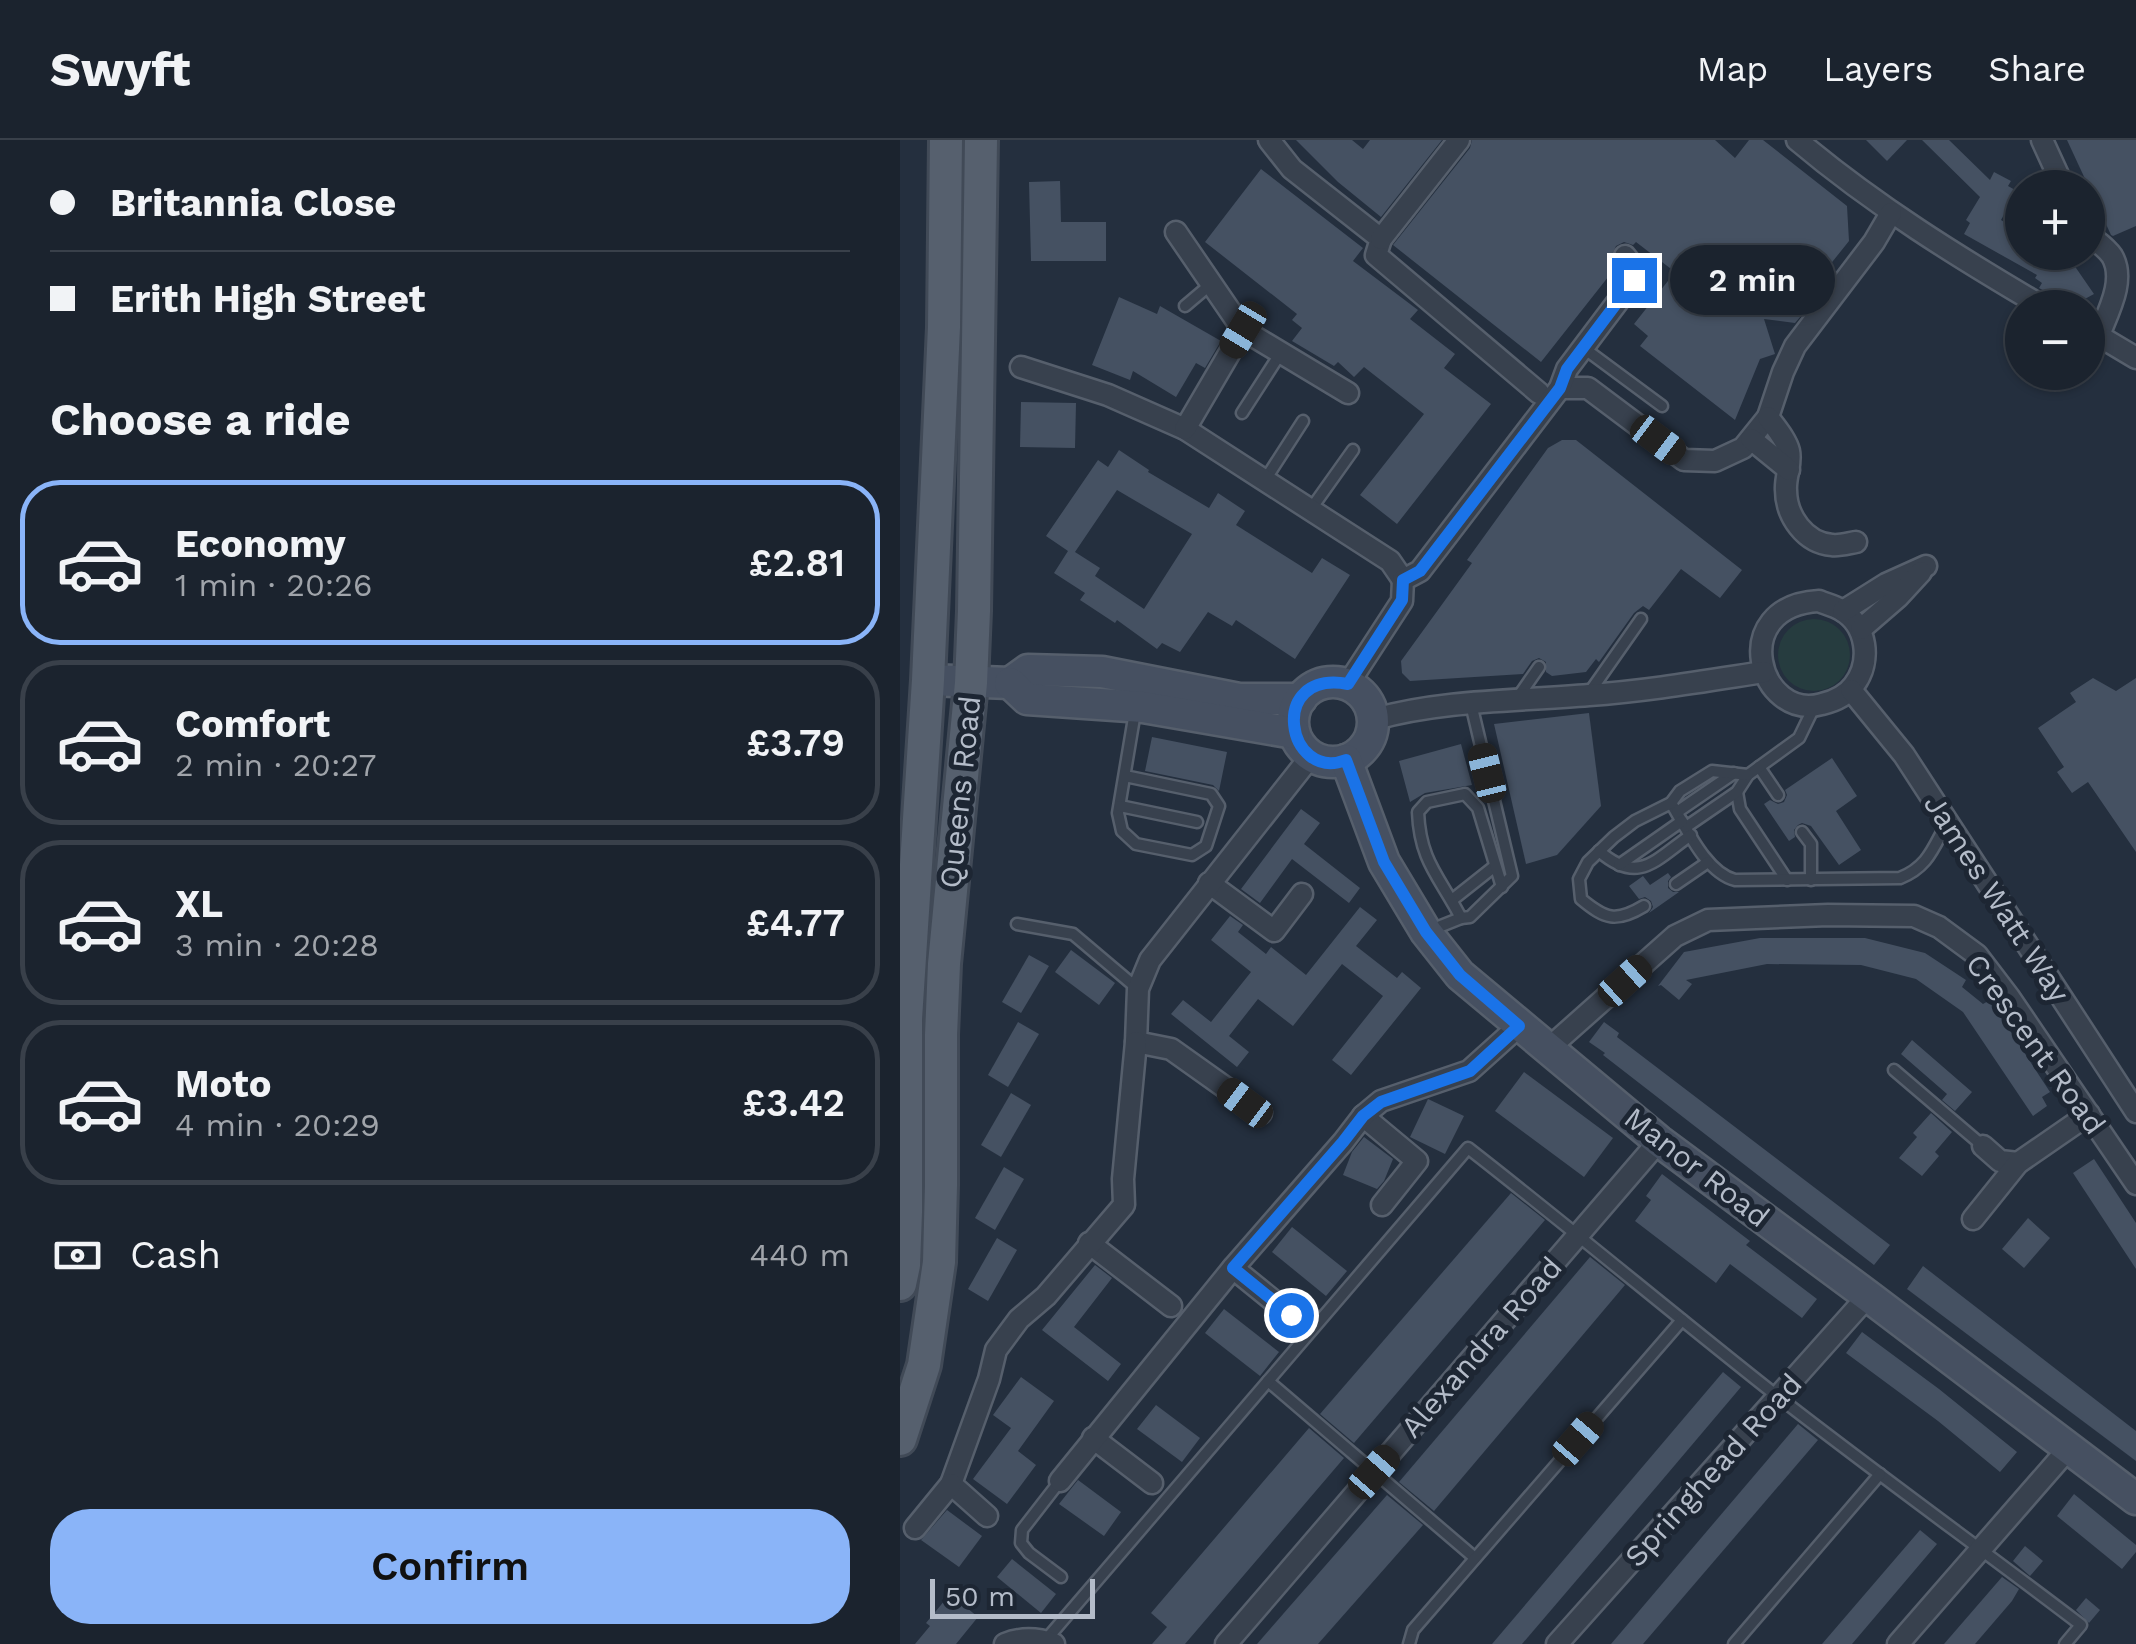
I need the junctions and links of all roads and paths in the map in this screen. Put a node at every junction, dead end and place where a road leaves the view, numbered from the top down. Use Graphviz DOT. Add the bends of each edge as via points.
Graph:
graph roads {
  1 [pos="946,140"];
  2 [pos="980,140"];
  3 [pos="1269,140"];
  4 [pos="1459,140"];
  5 [pos="2042,140"];
  6 [pos="1799,141"];
  7 [pos="2056,170"];
  8 [pos="1891,213"];
  9 [pos="1176,232"];
  10 [pos="1381,239"];
  11 [pos="2105,248"];
  12 [pos="1625,256"];
  13 [pos="1211,283"];
  14 [pos="2014,290"];
  15 [pos="1185,306"];
  16 [pos="2105,310"];
  17 [pos="1243,330"];
  18 [pos="2105,339"];
  19 [pos="1585,349"];
  20 [pos="1280,354"];
  21 [pos="2136,358"];
  22 [pos="1021,367"];
  23 [pos="1549,390"];
  24 [pos="1348,393"];
  25 [pos="1662,406"];
  26 [pos="1242,413"];
  27 [pos="1768,417"];
  28 [pos="1302,420"];
  29 [pos="1185,429"];
  30 [pos="1752,438"];
  31 [pos="1352,450"];
  32 [pos="1789,470"];
  33 [pos="1265,481"];
  34 [pos="1310,510"];
  35 [pos="1856,542"];
  36 [pos="1403,580"];
  37 [pos="1843,611"];
  38 [pos="1641,618"];
  39 [pos="1861,629"];
  40 [pos="1540,667"];
  41 [pos="1764,672"];
  42 [pos="928,680"];
  43 [pos="971,682"];
  44 [pos="1010,683"];
  45 [pos="1348,684"];
  46 [pos="1851,690"];
  47 [pos="1587,696"];
  48 [pos="1301,698"];
  49 [pos="1515,701"];
  50 [pos="1470,704"];
  51 [pos="1136,706"];
  52 [pos="1814,707"];
  53 [pos="1375,720"];
  54 [pos="1302,744"];
  55 [pos="1346,760"];
  56 [pos="1760,766"];
  57 [pos="1748,774"];
  58 [pos="1124,776"];
  59 [pos="1737,792"];
  60 [pos="1778,794"];
  61 [pos="1120,806"];
  62 [pos="1681,820"];
  63 [pos="1197,822"];
  64 [pos="1948,822"];
  65 [pos="1802,832"];
  66 [pos="1600,851"];
  67 [pos="1708,862"];
  68 [pos="1495,866"];
  69 [pos="1786,880"];
  70 [pos="1811,880"];
  71 [pos="1209,883"];
  72 [pos="1676,884"];
  73 [pos="1502,886"];
  74 [pos="1302,894"];
  75 [pos="1452,900"];
  76 [pos="1644,906"];
  77 [pos="1461,918"];
  78 [pos="1017,924"];
  79 [pos="1426,932"];
  80 [pos="1138,989"];
  81 [pos="1519,1026"];
  82 [pos="1136,1042"];
  83 [pos="1549,1048"];
  84 [pos="1894,1070"];
  85 [pos="2134,1107"];
  86 [pos="1260,1113"];
  87 [pos="2089,1114"];
  88 [pos="1363,1116"];
  89 [pos="1659,1141"];
  90 [pos="1983,1146"];
  91 [pos="2018,1163"];
  92 [pos="2136,1184"];
  93 [pos="1382,1205"];
  94 [pos="1973,1219"];
  95 [pos="1578,1234"];
  96 [pos="1089,1243"];
  97 [pos="1233,1268"];
  98 [pos="900,1284"];
  99 [pos="1868,1296"];
  100 [pos="1171,1306"];
  101 [pos="1291,1315"];
  102 [pos="1682,1320"];
  103 [pos="1268,1380"];
  104 [pos="1779,1398"];
  105 [pos="1093,1438"];
  106 [pos="900,1439"];
  107 [pos="2069,1448"];
  108 [pos="1374,1472"];
  109 [pos="1880,1474"];
  110 [pos="1060,1481"];
  111 [pos="1152,1483"];
  112 [pos="951,1484"];
  113 [pos="2134,1495"];
  114 [pos="986,1516"];
  115 [pos="915,1528"];
  116 [pos="1980,1548"];
  117 [pos="1475,1558"];
  118 [pos="1061,1577"];
  119 [pos="1050,1642"];
  120 [pos="1005,1644"];
  121 [pos="1226,1644"];
  122 [pos="1409,1644"];
  123 [pos="1557,1644"];
  124 [pos="1734,1644"];
  125 [pos="1898,1644"];
  126 [pos="2065,1644"];
  1 -- 42 [label="main road, Queens Road"];
  2 -- 43 [label="main road, Queens Road"];
  3 -- 10 [label="street" via="1292,168"];
  4 -- 10 [label="street"];
  5 -- 7 [label="street"];
  6 -- 8 [label="street"];
  8 -- 14 [label="street"];
  8 -- 27 [label="street" via="1795,346"];
  9 -- 13 [label="street"];
  10 -- 23 [label="street" via="1376,254"];
  11 -- 16 [label="street" via="2115,261 2116,290"];
  12 -- 19 [label="street" via="1634,280"];
  13 -- 15 [label="lane"];
  13 -- 17 [label="street"];
  17 -- 20 [label="street"];
  17 -- 29 [label="street"];
  18 -- 21 [label="street"];
  19 -- 23 [label="street"];
  19 -- 25 [label="lane"];
  20 -- 24 [label="street"];
  20 -- 26 [label="lane"];
  22 -- 29 [label="street"];
  23 -- 30 [label="street" via="1588,388 1684,460 1715,461"];
  23 -- 36 [label="street" via="1420,571"];
  27 -- 30 [label="street"];
  27 -- 32 [label="street" via="1788,449"];
  28 -- 33 [label="lane"];
  29 -- 33 [label="street"];
  30 -- 32 [label="street"];
  31 -- 34 [label="lane"];
  32 -- 35 [label="street" via="1788,508 1797,524 1812,540"];
  33 -- 34 [label="street"];
  34 -- 36 [label="street" via="1390,561"];
  36 -- 45 [label="street" via="1402,600"];
  37 -- 39 [label="street"];
  37 -- 39 [label="street" via="1926,566"];
  37 -- 41 [label="street" via="1801,602 1776,616 1765,630"];
  38 -- 47 [label="lane"];
  39 -- 46 [label="street" via="1865,660"];
  40 -- 49 [label="lane"];
  41 -- 47 [label="street"];
  41 -- 52 [label="street" via="1783,696"];
  42 -- 43 [label="street"];
  42 -- 98 [label="main road, Queens Road" via="906,1018"];
  43 -- 44 [label="street"];
  43 -- 106 [label="main road, Queens Road" via="944,964 939,1262 924,1365"];
  44 -- 48 [label="street" via="1028,670 1102,672 1239,699"];
  44 -- 51 [label="street" via="1027,698"];
  45 -- 48 [label="street" via="1319,684"];
  45 -- 53 [label="street" via="1361,691"];
  46 -- 52 [label="street"];
  46 -- 64 [label="street, James Watt Way"];
  47 -- 49 [label="street"];
  48 -- 54 [label="street" via="1292,720"];
  49 -- 50 [label="street"];
  50 -- 53 [label="street"];
  50 -- 73 [label="lane" via="1512,876"];
  51 -- 54 [label="street"];
  51 -- 58 [label="lane"];
  52 -- 56 [label="lane" via="1799,738"];
  53 -- 55 [label="street" via="1368,740"];
  54 -- 55 [label="street" via="1324,762"];
  54 -- 71 [label="street"];
  55 -- 79 [label="street, Manor Road" via="1384,862"];
  56 -- 57 [label="lane"];
  56 -- 60 [label="lane"];
  57 -- 59 [label="lane"];
  57 -- 62 [label="lane" via="1712,771 1680,791"];
  58 -- 61 [label="lane"];
  58 -- 61 [label="lane" via="1210,794 1219,806 1206,846 1192,854 1136,844 1122,831"];
  59 -- 62 [label="lane"];
  59 -- 69 [label="lane" via="1740,809"];
  61 -- 63 [label="lane"];
  62 -- 66 [label="lane" via="1635,821"];
  62 -- 66 [label="lane" via="1644,868 1625,868"];
  62 -- 67 [label="lane"];
  64 -- 70 [label="lane" via="1926,862 1900,878"];
  64 -- 85 [label="street, James Watt Way"];
  65 -- 70 [label="lane" via="1810,844"];
  66 -- 76 [label="lane" via="1579,879 1582,899 1610,917"];
  67 -- 69 [label="lane" via="1726,878"];
  67 -- 72 [label="lane"];
  68 -- 73 [label="lane"];
  68 -- 75 [label="lane"];
  68 -- 75 [label="lane" via="1478,808 1465,794 1427,802 1418,812 1419,832 1428,864"];
  69 -- 70 [label="lane"];
  71 -- 74 [label="street" via="1274,930"];
  71 -- 80 [label="street" via="1150,960"];
  73 -- 77 [label="lane"];
  75 -- 77 [label="lane"];
  77 -- 79 [label="lane"];
  78 -- 80 [label="lane" via="1074,934"];
  79 -- 81 [label="street, Manor Road" via="1460,975"];
  80 -- 82 [label="street"];
  81 -- 83 [label="street, Manor Road"];
  81 -- 88 [label="street" via="1470,1071 1381,1102"];
  82 -- 86 [label="street" via="1172,1049"];
  82 -- 96 [label="street" via="1124,1205"];
  83 -- 87 [label="street, Crescent Road" via="1675,936 1708,920 1914,916 1977,954"];
  83 -- 89 [label="street, Manor Road"];
  84 -- 90 [label="lane"];
  87 -- 91 [label="street"];
  87 -- 92 [label="street, Crescent Road"];
  88 -- 93 [label="street" via="1417,1161"];
  88 -- 97 [label="street"];
  89 -- 95 [label="street, Alexandra Road"];
  89 -- 99 [label="street, Manor Road"];
  90 -- 91 [label="street" via="2000,1161"];
  91 -- 94 [label="street"];
  95 -- 102 [label="lane"];
  95 -- 103 [label="lane" via="1468,1148"];
  95 -- 108 [label="street, Alexandra Road"];
  96 -- 100 [label="street"];
  96 -- 112 [label="street" via="996,1350"];
  97 -- 101 [label="street"];
  97 -- 105 [label="street"];
  99 -- 104 [label="street, Springhead Road"];
  99 -- 107 [label="street, Manor Road"];
  102 -- 104 [label="lane"];
  102 -- 117 [label="lane"];
  103 -- 108 [label="lane"];
  103 -- 119 [label="lane"];
  104 -- 109 [label="lane"];
  104 -- 123 [label="street, Springhead Road"];
  105 -- 110 [label="street"];
  105 -- 111 [label="street"];
  107 -- 113 [label="street, Manor Road"];
  107 -- 116 [label="street"];
  108 -- 117 [label="lane"];
  108 -- 121 [label="street, Alexandra Road"];
  109 -- 116 [label="lane"];
  109 -- 124 [label="lane"];
  110 -- 118 [label="lane" via="1022,1530 1021,1543"];
  112 -- 114 [label="street"];
  112 -- 115 [label="street"];
  116 -- 125 [label="street"];
  116 -- 126 [label="lane" via="2081,1626"];
  117 -- 122 [label="lane" via="1413,1630"];
  119 -- 120 [label="street"];
}
